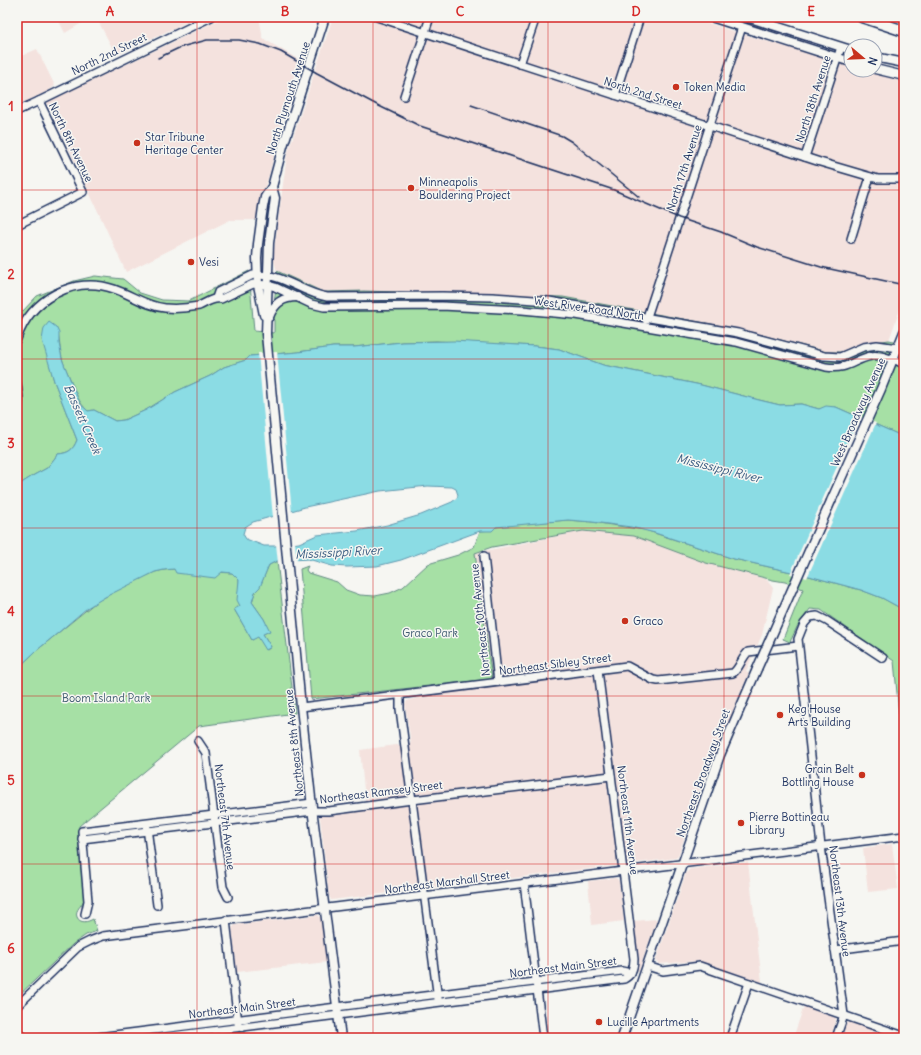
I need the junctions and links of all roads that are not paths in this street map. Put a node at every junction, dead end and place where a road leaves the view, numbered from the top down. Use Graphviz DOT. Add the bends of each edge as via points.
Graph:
graph roads {
  1 [pos="211,17"];
  2 [pos="325,17"];
  3 [pos="377,17"];
  4 [pos="430,17"];
  5 [pos="536,17"];
  6 [pos="640,17"];
  7 [pos="711,17"];
  8 [pos="746,17"];
  9 [pos="862,17"];
  10 [pos="742,27"];
  11 [pos="904,31"];
  12 [pos="425,33"];
  13 [pos="841,47"];
  14 [pos="837,58"];
  15 [pos="883,59"];
  16 [pos="843,60"];
  17 [pos="904,63"];
  18 [pos="520,64"];
  19 [pos="883,71"];
  20 [pos="904,76"];
  21 [pos="615,95"];
  22 [pos="404,96"];
  23 [pos="39,101"];
  24 [pos="17,111"];
  25 [pos="710,126"];
  26 [pos="805,157"];
  27 [pos="870,177"];
  28 [pos="904,179"];
  29 [pos="272,187"];
  30 [pos="17,225"];
  31 [pos="851,239"];
  32 [pos="258,275"];
  33 [pos="268,276"];
  34 [pos="258,285"];
  35 [pos="268,285"];
  36 [pos="442,296"];
  37 [pos="297,297"];
  38 [pos="363,297"];
  39 [pos="216,298"];
  40 [pos="363,306"];
  41 [pos="442,306"];
  42 [pos="647,317"];
  43 [pos="644,326"];
  44 [pos="266,331"];
  45 [pos="904,332"];
  46 [pos="17,338"];
  47 [pos="901,350"];
  48 [pos="894,359"];
  49 [pos="904,364"];
  50 [pos="17,384"];
  51 [pos="17,414"];
  52 [pos="276,444"];
  53 [pos="831,500"];
  54 [pos="484,556"];
  55 [pos="798,646"];
  56 [pos="883,658"];
  57 [pos="598,670"];
  58 [pos="498,682"];
  59 [pos="400,696"];
  60 [pos="301,707"];
  61 [pos="198,741"];
  62 [pos="611,776"];
  63 [pos="412,800"];
  64 [pos="312,807"];
  65 [pos="214,820"];
  66 [pos="147,828"];
  67 [pos="904,836"];
  68 [pos="82,839"];
  69 [pos="822,846"];
  70 [pos="682,863"];
  71 [pos="623,871"];
  72 [pos="524,883"];
  73 [pos="424,895"];
  74 [pos="228,897"];
  75 [pos="157,905"];
  76 [pos="325,907"];
  77 [pos="85,914"];
  78 [pos="226,920"];
  79 [pos="904,941"];
  80 [pos="835,950"];
  81 [pos="647,966"];
  82 [pos="631,973"];
  83 [pos="536,982"];
  84 [pos="749,983"];
  85 [pos="537,990"];
  86 [pos="437,994"];
  87 [pos="438,1002"];
  88 [pos="17,1006"];
  89 [pos="338,1011"];
  90 [pos="844,1015"];
  91 [pos="238,1019"];
  92 [pos="239,1028"];
  93 [pos="17,1031"];
  94 [pos="624,1036"];
  95 [pos="904,1036"];
  96 [pos="106,1037"];
  97 [pos="23,1038"];
  98 [pos="90,1038"];
  99 [pos="155,1038"];
  100 [pos="341,1038"];
  101 [pos="543,1038"];
  102 [pos="730,1038"];
  103 [pos="836,1038"];
  1 -- 23 [label="street, North 2nd Street"];
  2 -- 29 [label="main road, North Plymouth Avenue"];
  3 -- 12 [label="street, North 2nd Street"];
  4 -- 12 [label="street"];
  5 -- 18 [label="street"];
  6 -- 21 [label="street"];
  7 -- 10 [label="main road"];
  8 -- 10 [label="main road, North 17th Avenue"];
  8 -- 13 [label="main road"];
  9 -- 11 [label="highway"];
  10 -- 14 [label="main road"];
  10 -- 25 [label="street, North 17th Avenue"];
  12 -- 18 [label="street, North 2nd Street"];
  12 -- 22 [label="street"];
  13 -- 14 [label="street, North 18th Avenue"];
  14 -- 16 [label="main road"];
  14 -- 26 [label="street, North 18th Avenue"];
  15 -- 17 [label="main road"];
  18 -- 21 [label="street, North 2nd Street"];
  19 -- 20 [label="main road"];
  21 -- 25 [label="street, North 2nd Street"];
  23 -- 24 [label="street, North 2nd Street"];
  23 -- 30 [label="street, North 8th Avenue" via="83,192"];
  25 -- 26 [label="street, North 2nd Street"];
  25 -- 42 [label="street, North 17th Avenue"];
  26 -- 27 [label="street, North 2nd Street"];
  27 -- 28 [label="street, North 2nd Street"];
  27 -- 31 [label="street"];
  29 -- 32 [label="main road, North Plymouth Avenue" via="265,197 261,217"];
  29 -- 33 [label="main road, North Plymouth Avenue" via="275,198"];
  32 -- 33 [label="street, West River Road North"];
  32 -- 34 [label="main road, North Plymouth Avenue"];
  32 -- 39 [label="street" via="218,292"];
  33 -- 35 [label="main road, North Plymouth Avenue"];
  33 -- 38 [label="street, West River Road North" via="315,295"];
  34 -- 35 [label="street, West River Road North"];
  34 -- 39 [label="street, West River Road North" via="253,284 221,299"];
  34 -- 44 [label="main road, North Plymouth Avenue"];
  35 -- 37 [label="street, West River Road North" via="276,286"];
  35 -- 44 [label="main road, North Plymouth Avenue"];
  36 -- 38 [label="street, West River Road North"];
  36 -- 41 [label="street"];
  36 -- 42 [label="street, West River Road North" via="549,301"];
  37 -- 40 [label="street, West River Road North" via="324,307"];
  37 -- 44 [label="main road" via="289,297 277,303 272,310"];
  38 -- 40 [label="street"];
  39 -- 46 [label="street" via="199,305 163,308 104,286 91,284 73,287 53,294 37,306 25,321"];
  40 -- 41 [label="street, West River Road North"];
  41 -- 43 [label="street, West River Road North" via="547,312"];
  42 -- 43 [label="street, North 17th Avenue"];
  42 -- 47 [label="street, West River Road North" via="738,332 824,356 840,357 863,347 877,345"];
  43 -- 48 [label="street, West River Road North" via="736,342 826,367 849,366 873,355"];
  44 -- 52 [label="main road, North Plymouth Avenue"];
  45 -- 47 [label="main road, West Broadway Avenue"];
  47 -- 48 [label="main road, West Broadway Avenue"];
  48 -- 49 [label="street, West River Road North"];
  48 -- 53 [label="main road, West Broadway Avenue"];
  50 -- 51 [label="street"];
  52 -- 60 [label="main road, Northeast 8th Avenue"];
  53 -- 70 [label="main road, Northeast Broadway Street, bridge" via="720,755"];
  54 -- 58 [label="street, Northeast 10th Avenue"];
  55 -- 56 [label="street" via="798,639 807,620 817,616"];
  55 -- 57 [label="street, Northeast Sibley Street" via="748,652 732,673 658,681 627,666"];
  55 -- 69 [label="street, Northeast 13th Avenue"];
  57 -- 58 [label="street, Northeast Sibley Street"];
  57 -- 62 [label="street, Northeast 11th Avenue"];
  58 -- 59 [label="street, Northeast Sibley Street"];
  59 -- 60 [label="street, Northeast Sibley Street"];
  59 -- 63 [label="street"];
  60 -- 64 [label="main road, Northeast 8th Avenue"];
  61 -- 65 [label="street, Northeast 7th Avenue" via="206,753"];
  62 -- 63 [label="street, Northeast Ramsey Street"];
  62 -- 71 [label="street, Northeast 11th Avenue"];
  63 -- 64 [label="street, Northeast Ramsey Street" via="329,811"];
  63 -- 73 [label="street"];
  64 -- 65 [label="street, Northeast Ramsey Street"];
  64 -- 76 [label="main road, Northeast 8th Avenue"];
  65 -- 66 [label="street, Northeast Ramsey Street"];
  65 -- 74 [label="street, Northeast 7th Avenue" via="223,887"];
  66 -- 68 [label="street, Northeast Ramsey Street"];
  66 -- 68 [label="street, Northeast Ramsey Street" via="82,831"];
  66 -- 75 [label="street"];
  67 -- 69 [label="street, Northeast Marshall Street"];
  68 -- 77 [label="street" via="88,901"];
  69 -- 70 [label="street, Northeast Marshall Street"];
  69 -- 80 [label="street, Northeast 13th Avenue"];
  70 -- 71 [label="street, Northeast Marshall Street"];
  70 -- 81 [label="main road, Northeast Broadway Street"];
  71 -- 72 [label="street, Northeast Marshall Street"];
  71 -- 82 [label="street, Northeast 11th Avenue" via="634,959"];
  72 -- 73 [label="street, Northeast Marshall Street"];
  72 -- 83 [label="street"];
  73 -- 76 [label="street, Northeast Marshall Street"];
  73 -- 86 [label="street"];
  76 -- 78 [label="street, Northeast Marshall Street"];
  76 -- 89 [label="main road, Northeast 8th Avenue"];
  78 -- 88 [label="street, Northeast Marshall Street" via="103,936 90,941 78,947"];
  78 -- 91 [label="street"];
  79 -- 80 [label="street"];
  80 -- 90 [label="street, Northeast 13th Avenue"];
  81 -- 84 [label="street" via="663,971 700,966"];
  81 -- 94 [label="main road, Northeast Broadway Street"];
  82 -- 83 [label="street, Northeast Main Street" via="622,971"];
  82 -- 85 [label="street, Northeast Main Street" via="624,980"];
  83 -- 85 [label="street"];
  83 -- 86 [label="street, Northeast Main Street"];
  84 -- 90 [label="street"];
  84 -- 102 [label="street"];
  85 -- 87 [label="street, Northeast Main Street"];
  85 -- 101 [label="street"];
  86 -- 87 [label="street"];
  86 -- 89 [label="street, Northeast Main Street"];
  87 -- 89 [label="street, Northeast Main Street"];
  89 -- 91 [label="street, Northeast Main Street"];
  89 -- 92 [label="street, Northeast Main Street"];
  89 -- 100 [label="main road, Northeast 8th Avenue"];
  90 -- 95 [label="street"];
  90 -- 103 [label="street, Northeast 13th Avenue"];
  91 -- 92 [label="street"];
  91 -- 96 [label="street, Northeast Main Street"];
  92 -- 99 [label="street, Northeast Main Street"];
  93 -- 97 [label="street"];
  96 -- 98 [label="street, Northeast Main Street"];
}
